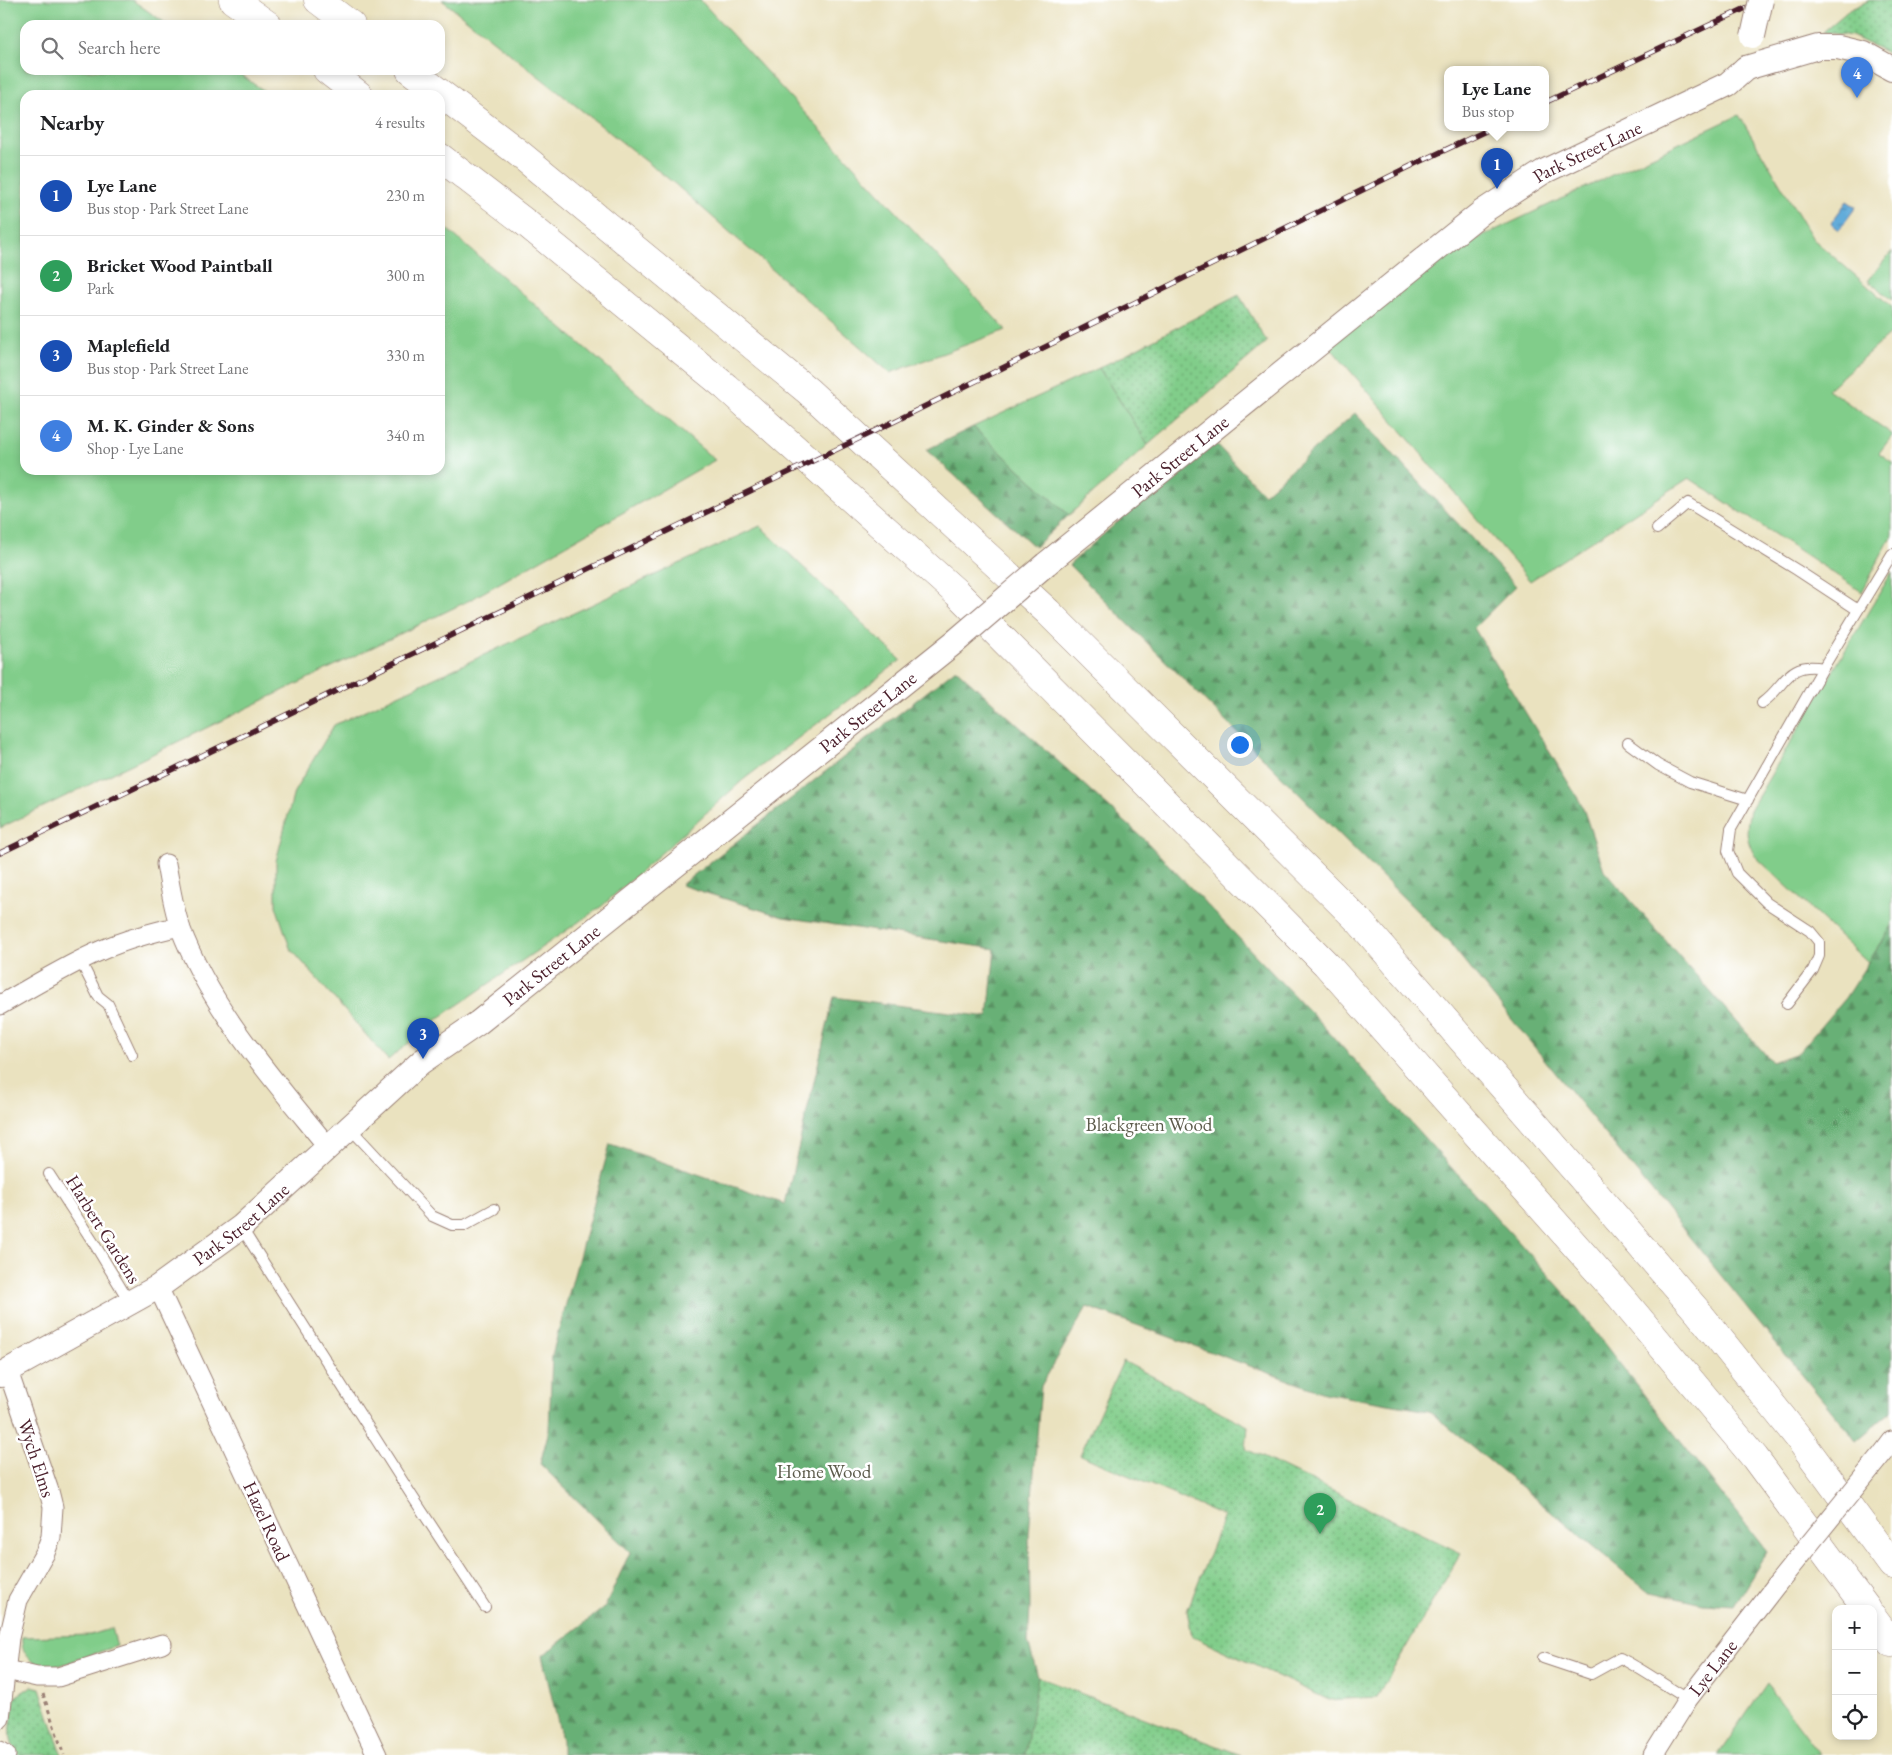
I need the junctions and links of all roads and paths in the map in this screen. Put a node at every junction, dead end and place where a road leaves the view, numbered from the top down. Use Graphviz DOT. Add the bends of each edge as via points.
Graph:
graph roads {
  1 [pos="233,0"];
  2 [pos="318,0"];
  3 [pos="1761,0"];
  4 [pos="261,20"];
  5 [pos="344,20"];
  6 [pos="1746,68"];
  7 [pos="1892,69"];
  8 [pos="333,75"];
  9 [pos="417,75"];
  10 [pos="353,90"];
  11 [pos="436,90"];
  12 [pos="445,97"];
  13 [pos="445,161"];
  14 [pos="1657,529"];
  15 [pos="1892,554"];
  16 [pos="1858,610"];
  17 [pos="1823,668"];
  18 [pos="1762,703"];
  19 [pos="1628,743"];
  20 [pos="1748,800"];
  21 [pos="166,864"];
  22 [pos="180,926"];
  23 [pos="80,960"];
  24 [pos="0,1004"];
  25 [pos="1787,1004"];
  26 [pos="132,1056"];
  27 [pos="349,1127"];
  28 [pos="328,1147"];
  29 [pos="49,1174"];
  30 [pos="494,1209"];
  31 [pos="241,1227"];
  32 [pos="158,1287"];
  33 [pos="130,1303"];
  34 [pos="4,1373"];
  35 [pos="1888,1447"];
  36 [pos="1892,1565"];
  37 [pos="1864,1605"];
  38 [pos="485,1607"];
  39 [pos="1877,1622"];
  40 [pos="1892,1643"];
  41 [pos="162,1644"];
  42 [pos="1543,1658"];
  43 [pos="6,1670"];
  44 [pos="37,1677"];
  45 [pos="1688,1699"];
  46 [pos="0,1718"];
  47 [pos="0,1750"];
  48 [pos="6,1755"];
  49 [pos="64,1755"];
  50 [pos="377,1755"];
  51 [pos="1653,1755"];
  1 -- 4 [label="highway"];
  2 -- 5 [label="highway"];
  3 -- 6 [label="street, bridge"];
  6 -- 7 [label="street" via="1818,47 1838,47 1863,53"];
  6 -- 27 [label="street, Park Street Lane, bridge" via="1728,84 1543,172 1482,212 478,1023 421,1062"];
  8 -- 10 [label="highway"];
  9 -- 11 [label="highway"];
  12 -- 36 [label="highway" via="516,151 808,391 1048,612 1353,915 1698,1312 1797,1436"];
  13 -- 37 [label="highway" via="726,386 950,586 1326,964 1620,1296 1755,1458"];
  14 -- 16 [label="lane" via="1688,503"];
  15 -- 16 [label="lane"];
  16 -- 17 [label="lane"];
  17 -- 18 [label="lane" via="1810,666 1788,674 1771,697"];
  17 -- 20 [label="lane"];
  19 -- 20 [label="lane" via="1658,765 1690,782"];
  20 -- 25 [label="lane" via="1732,829 1728,851 1737,873 1767,902 1810,931 1819,942 1819,956 1812,970"];
  21 -- 22 [label="street"];
  22 -- 23 [label="street" via="148,933"];
  22 -- 28 [label="street" via="223,1010"];
  23 -- 24 [label="street"];
  23 -- 26 [label="lane" via="98,996 108,1004"];
  27 -- 28 [label="street, Park Street Lane"];
  27 -- 30 [label="lane" via="432,1216 452,1225 465,1225"];
  28 -- 31 [label="street, Park Street Lane"];
  29 -- 33 [label="lane, Harbert Gardens"];
  31 -- 32 [label="street, Park Street Lane"];
  31 -- 38 [label="lane"];
  32 -- 33 [label="street, Park Street Lane"];
  32 -- 50 [label="street, Hazel Road"];
  33 -- 34 [label="street, Park Street Lane"];
  34 -- 43 [label="street, Wych Elms" via="53,1507 51,1536 45,1553 18,1600"];
  35 -- 45 [label="street, Lye Lane, bridge"];
  39 -- 40 [label="highway"];
  41 -- 44 [label="street" via="58,1677"];
  42 -- 45 [label="lane" via="1591,1674 1620,1658"];
  43 -- 44 [label="street"];
  43 -- 46 [label="street, Wych Elms"];
  44 -- 49 [label="path"];
  45 -- 51 [label="street, Lye Lane"];
  47 -- 48 [label="street"];
}
